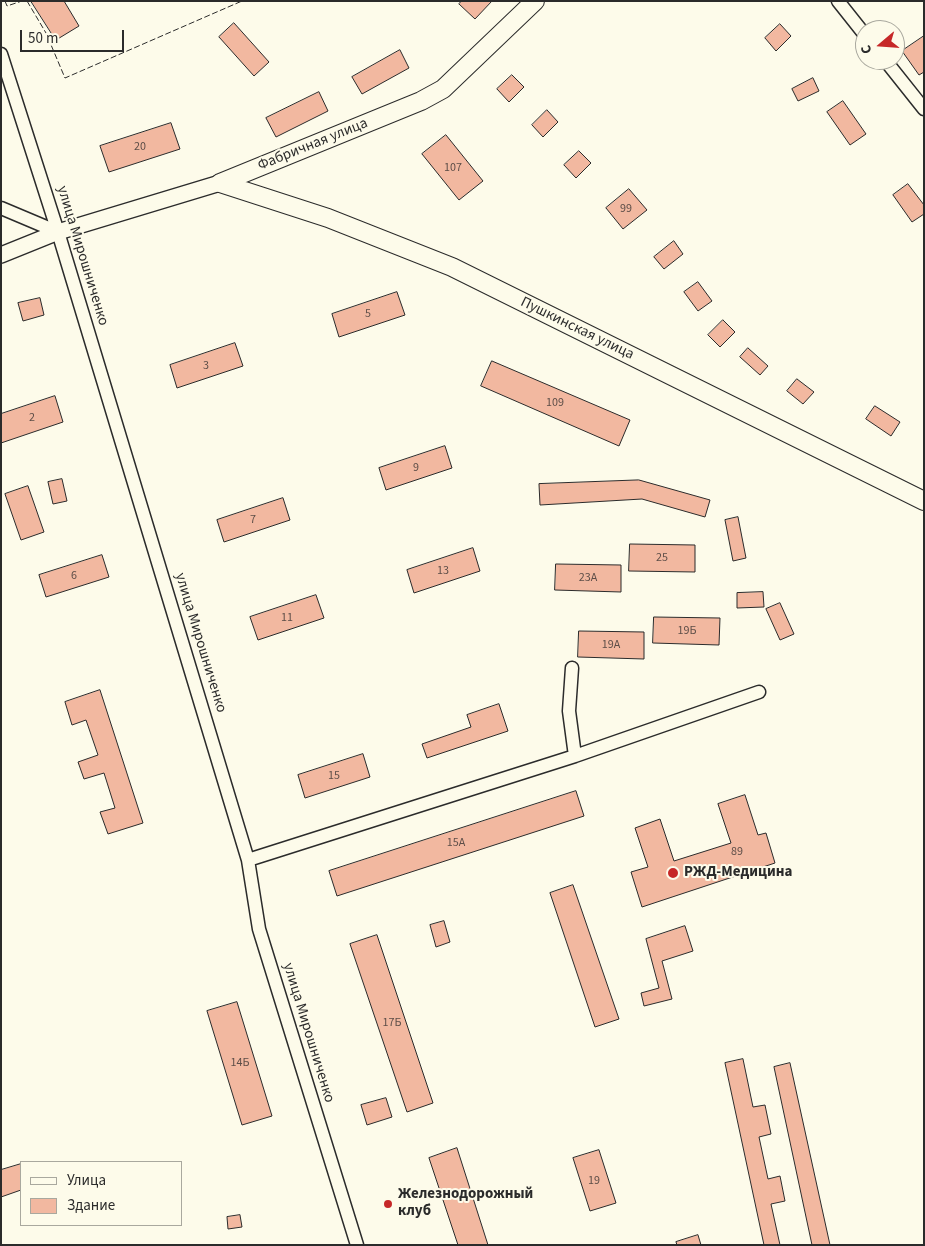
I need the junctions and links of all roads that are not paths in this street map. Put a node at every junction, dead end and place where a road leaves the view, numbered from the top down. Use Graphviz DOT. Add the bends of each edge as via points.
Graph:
graph roads {
  1 [pos="535,1"];
  2 [pos="838,1"];
  3 [pos="855,22"];
  4 [pos="1,54"];
  5 [pos="893,70"];
  6 [pos="924,109"];
  7 [pos="220,183"];
  8 [pos="1,208"];
  9 [pos="58,232"];
  10 [pos="1,255"];
  11 [pos="924,501"];
  12 [pos="572,668"];
  13 [pos="759,692"];
  14 [pos="575,756"];
  15 [pos="248,860"];
  16 [pos="357,1245"];
  1 -- 7 [label="main road, Фабричная улица" via="443,89 421,101"];
  2 -- 3 [label="street"];
  4 -- 9 [label="street, улица Мирошниченко"];
  5 -- 6 [label="street"];
  7 -- 9 [label="street, Фабричная улица"];
  7 -- 11 [label="main road, Пушкинская улица" via="328,218 452,267"];
  8 -- 9 [label="street"];
  9 -- 10 [label="street, Фабричная улица"];
  9 -- 15 [label="street, улица Мирошниченко"];
  12 -- 14 [label="street" via="569,711"];
  13 -- 14 [label="street"];
  14 -- 15 [label="street"];
  15 -- 16 [label="street, улица Мирошниченко" via="259,929"];
}
